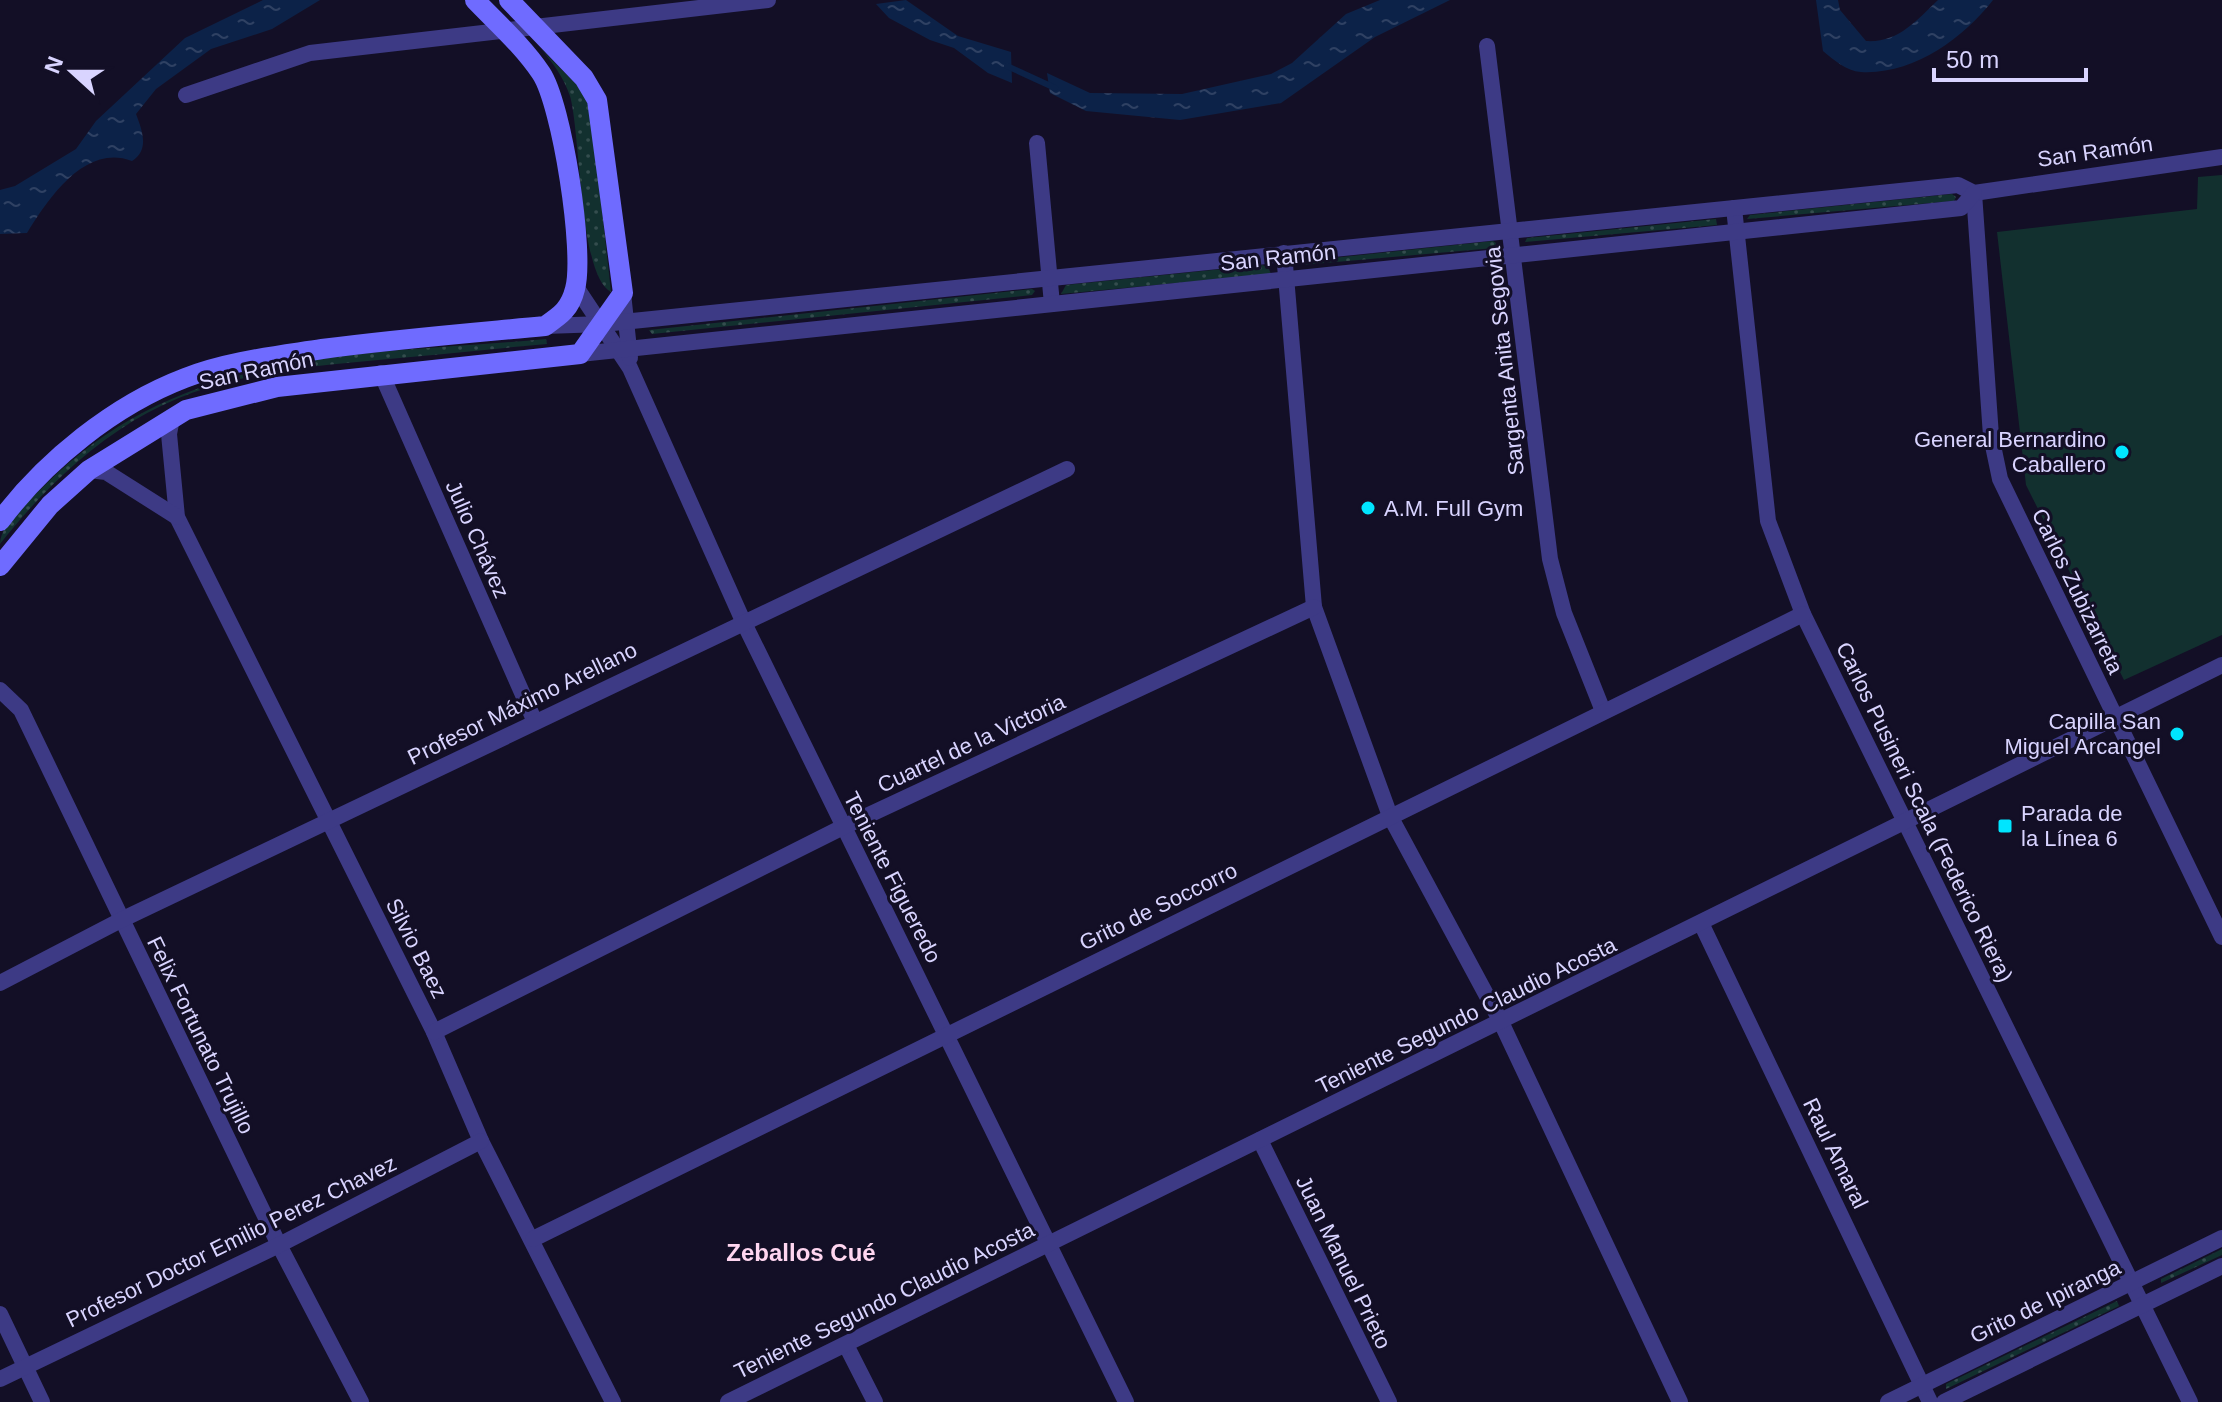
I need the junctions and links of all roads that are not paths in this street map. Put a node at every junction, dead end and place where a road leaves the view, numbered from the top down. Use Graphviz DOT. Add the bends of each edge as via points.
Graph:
graph roads {
  1 [pos="475,0"];
  2 [pos="509,0"];
  3 [pos="768,0"];
  4 [pos="535,25"];
  5 [pos="504,30"];
  6 [pos="1487,46"];
  7 [pos="186,95"];
  8 [pos="1037,143"];
  9 [pos="2222,157"];
  10 [pos="1974,193"];
  11 [pos="1734,208"];
  12 [pos="1512,231"];
  13 [pos="1737,234"];
  14 [pos="1284,253"];
  15 [pos="1515,257"];
  16 [pos="1050,278"];
  17 [pos="1286,281"];
  18 [pos="576,287"];
  19 [pos="623,293"];
  20 [pos="1052,304"];
  21 [pos="628,320"];
  22 [pos="603,324"];
  23 [pos="545,326"];
  24 [pos="623,348"];
  25 [pos="580,354"];
  26 [pos="381,373"];
  27 [pos="172,418"];
  28 [pos="1067,469"];
  29 [pos="89,470"];
  30 [pos="177,517"];
  31 [pos="0,521"];
  32 [pos="0,566"];
  33 [pos="1314,607"];
  34 [pos="1803,614"];
  35 [pos="743,621"];
  36 [pos="2222,665"];
  37 [pos="0,690"];
  38 [pos="1603,711"];
  39 [pos="2115,718"];
  40 [pos="535,722"];
  41 [pos="1390,816"];
  42 [pos="1906,819"];
  43 [pos="328,821"];
  44 [pos="843,827"];
  45 [pos="121,920"];
  46 [pos="1701,923"];
  47 [pos="2222,937"];
  48 [pos="0,983"];
  49 [pos="1501,1022"];
  50 [pos="434,1032"];
  51 [pos="947,1035"];
  52 [pos="1260,1140"];
  53 [pos="481,1141"];
  54 [pos="2222,1238"];
  55 [pos="533,1239"];
  56 [pos="1047,1243"];
  57 [pos="279,1245"];
  58 [pos="2222,1266"];
  59 [pos="2131,1283"];
  60 [pos="2142,1306"];
  61 [pos="0,1314"];
  62 [pos="846,1345"];
  63 [pos="26,1366"];
  64 [pos="0,1379"];
  65 [pos="1922,1385"];
  66 [pos="42,1402"];
  67 [pos="361,1402"];
  68 [pos="613,1402"];
  69 [pos="728,1402"];
  70 [pos="875,1402"];
  71 [pos="1126,1402"];
  72 [pos="1389,1402"];
  73 [pos="1680,1402"];
  74 [pos="1888,1402"];
  75 [pos="1930,1402"];
  76 [pos="1944,1402"];
  77 [pos="2190,1402"];
  1 -- 5 [label="street"];
  2 -- 4 [label="street"];
  3 -- 4 [label="street"];
  4 -- 5 [label="street"];
  4 -- 19 [label="street" via="597,100"];
  5 -- 7 [label="street" via="310,53"];
  5 -- 18 [label="street" via="542,75 559,119 578,247"];
  6 -- 12 [label="street, Sargenta Anita Segovia"];
  8 -- 16 [label="street"];
  9 -- 10 [label="street, San Ramón"];
  10 -- 11 [label="street, San Ramón" via="1958,185"];
  10 -- 13 [label="street, San Ramón" via="1961,208"];
  10 -- 39 [label="street, Carlos Zubizarreta" via="1991,436 2000,479"];
  11 -- 12 [label="street, San Ramón"];
  11 -- 13 [label="street, Carlos Pusineri Scala (Federico Riera)"];
  12 -- 14 [label="street, San Ramón"];
  12 -- 15 [label="street, Sargenta Anita Segovia"];
  13 -- 15 [label="street, San Ramón"];
  13 -- 34 [label="street, Carlos Pusineri Scala (Federico Riera)" via="1768,521"];
  14 -- 16 [label="street, San Ramón"];
  14 -- 17 [label="street"];
  15 -- 17 [label="street, San Ramón"];
  15 -- 38 [label="street, Sargenta Anita Segovia" via="1550,559 1564,613"];
  16 -- 20 [label="street"];
  16 -- 21 [label="street, San Ramón"];
  17 -- 20 [label="street, San Ramón"];
  17 -- 33 [label="street"];
  18 -- 22 [label="street, Teniente Figueredo"];
  18 -- 23 [label="street" via="567,312"];
  19 -- 21 [label="street, Teniente Figueredo"];
  19 -- 22 [label="street"];
  20 -- 24 [label="street, San Ramón"];
  21 -- 22 [label="street, San Ramón"];
  21 -- 24 [label="street, Teniente Figueredo"];
  22 -- 23 [label="street, San Ramón"];
  22 -- 24 [label="street, Teniente Figueredo"];
  22 -- 25 [label="street"];
  23 -- 31 [label="street, San Ramón" via="264,357 185,378 116,414 61,455"];
  24 -- 25 [label="street, San Ramón"];
  24 -- 35 [label="street, Teniente Figueredo"];
  25 -- 26 [label="street, San Ramón"];
  26 -- 27 [label="street, San Ramón" via="277,387"];
  26 -- 40 [label="street, Julio Chávez"];
  27 -- 29 [label="street, San Ramón"];
  27 -- 30 [label="street, Silvio Baez"];
  28 -- 35 [label="street, Profesor Máximo Arellano"];
  29 -- 30 [label="street" via="106,472"];
  29 -- 32 [label="street, San Ramón" via="50,505"];
  30 -- 43 [label="street, Silvio Baez"];
  33 -- 41 [label="street"];
  33 -- 44 [label="street, Cuartel de la Victoria"];
  34 -- 38 [label="street, Grito de Soccorro"];
  34 -- 42 [label="street, Carlos Pusineri Scala (Federico Riera)"];
  35 -- 40 [label="street, Profesor Máximo Arellano"];
  35 -- 44 [label="street, Teniente Figueredo"];
  36 -- 39 [label="street, Teniente Segundo Claudio Acosta"];
  37 -- 45 [label="street, Felix Fortunato Trujillo" via="21,710"];
  38 -- 41 [label="street, Grito de Soccorro"];
  39 -- 42 [label="street, Teniente Segundo Claudio Acosta"];
  39 -- 47 [label="street, Carlos Zubizarreta"];
  40 -- 43 [label="street, Profesor Máximo Arellano"];
  41 -- 49 [label="street"];
  41 -- 51 [label="street, Grito de Soccorro"];
  42 -- 46 [label="street, Teniente Segundo Claudio Acosta"];
  42 -- 59 [label="street, Carlos Pusineri Scala (Federico Riera)"];
  43 -- 45 [label="street, Profesor Máximo Arellano"];
  43 -- 50 [label="street, Silvio Baez"];
  44 -- 50 [label="street, Cuartel de la Victoria"];
  44 -- 51 [label="street, Teniente Figueredo"];
  45 -- 48 [label="street, Profesor Máximo Arellano"];
  45 -- 57 [label="street, Felix Fortunato Trujillo"];
  46 -- 49 [label="street, Teniente Segundo Claudio Acosta"];
  46 -- 65 [label="street, Raul Amaral"];
  49 -- 52 [label="street, Teniente Segundo Claudio Acosta"];
  49 -- 73 [label="street"];
  50 -- 53 [label="street, Silvio Baez"];
  51 -- 55 [label="street, Grito de Soccorro"];
  51 -- 56 [label="street, Teniente Figueredo"];
  52 -- 56 [label="street, Teniente Segundo Claudio Acosta"];
  52 -- 72 [label="street, Juan Manuel Prieto"];
  53 -- 55 [label="street, Silvio Baez"];
  53 -- 57 [label="street, Profesor Doctor Emilio Perez Chavez"];
  54 -- 59 [label="street, Grito de Ipiranga"];
  55 -- 68 [label="street, Silvio Baez"];
  56 -- 62 [label="street, Teniente Segundo Claudio Acosta"];
  56 -- 71 [label="street, Teniente Figueredo"];
  57 -- 63 [label="street, Profesor Doctor Emilio Perez Chavez"];
  57 -- 67 [label="street, Felix Fortunato Trujillo"];
  58 -- 60 [label="street"];
  59 -- 60 [label="street, Carlos Pusineri Scala (Federico Riera)"];
  59 -- 65 [label="street, Grito de Ipiranga"];
  60 -- 76 [label="street"];
  60 -- 77 [label="street, Carlos Pusineri Scala (Federico Riera)"];
  61 -- 63 [label="street"];
  62 -- 69 [label="street, Teniente Segundo Claudio Acosta"];
  62 -- 70 [label="street"];
  63 -- 64 [label="street, Profesor Doctor Emilio Perez Chavez"];
  63 -- 66 [label="street"];
  65 -- 74 [label="street, Grito de Ipiranga"];
  65 -- 75 [label="street, Raul Amaral"];
}
